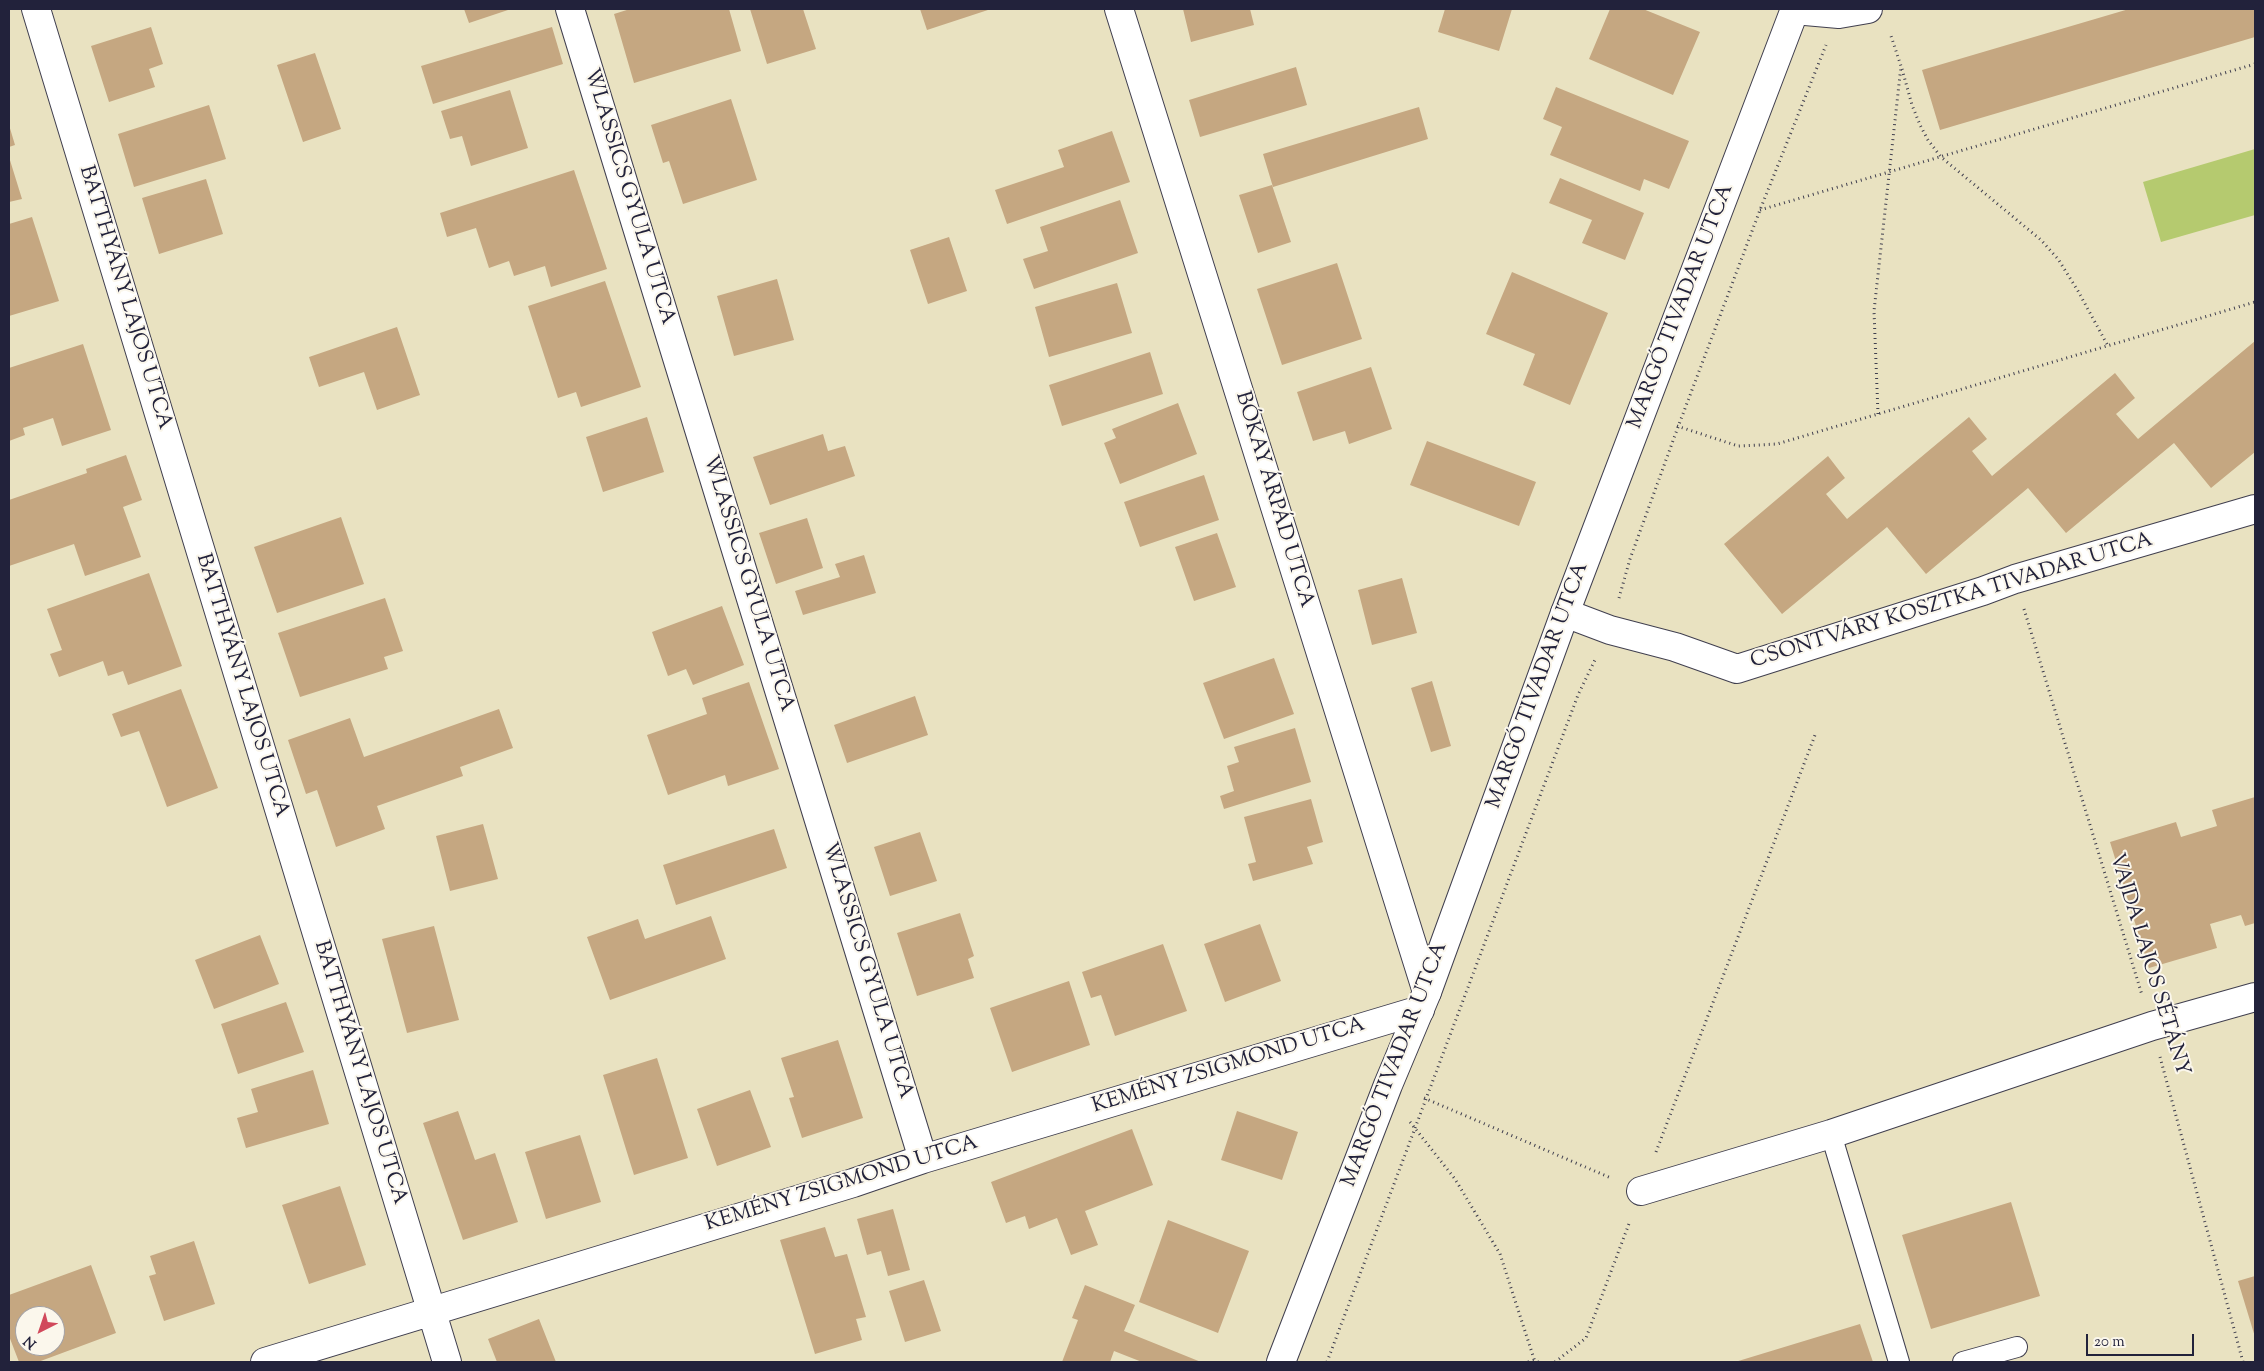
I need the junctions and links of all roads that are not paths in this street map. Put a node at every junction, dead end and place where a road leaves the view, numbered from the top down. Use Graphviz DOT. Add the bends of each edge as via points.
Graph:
graph roads {
  1 [pos="36,9"];
  2 [pos="570,9"];
  3 [pos="1120,9"];
  4 [pos="1795,9"];
  5 [pos="1878,17"];
  6 [pos="2255,509"];
  7 [pos="1565,613"];
  8 [pos="2255,997"];
  9 [pos="1423,1001"];
  10 [pos="1830,1134"];
  11 [pos="923,1159"];
  12 [pos="1641,1191"];
  13 [pos="431,1310"];
  14 [pos="2017,1347"];
  15 [pos="265,1362"];
  16 [pos="447,1362"];
  17 [pos="1281,1362"];
  18 [pos="1899,1362"];
  19 [pos="1963,1362"];
  1 -- 13 [label="street, BATTHYÁNY LAJOS UTCA"];
  2 -- 11 [label="street, WLASSICS GYULA UTCA"];
  3 -- 9 [label="street, BÓKAY ÁRPÁD UTCA"];
  4 -- 5 [label="street"];
  4 -- 7 [label="street, MARGÓ TIVADAR UTCA"];
  6 -- 7 [label="street, CSONTVÁRY KOSZTKA TIVADAR UTCA" via="2015,579 1737,669"];
  7 -- 9 [label="street, MARGÓ TIVADAR UTCA"];
  8 -- 10 [label="street" via="2152,1026"];
  9 -- 11 [label="street, KEMÉNY ZSIGMOND UTCA"];
  9 -- 17 [label="street, MARGÓ TIVADAR UTCA"];
  10 -- 12 [label="street"];
  10 -- 18 [label="lane"];
  11 -- 13 [label="street, KEMÉNY ZSIGMOND UTCA"];
  13 -- 15 [label="street, KEMÉNY ZSIGMOND UTCA"];
  13 -- 16 [label="street, BATTHYÁNY LAJOS UTCA"];
  14 -- 19 [label="lane"];
}
